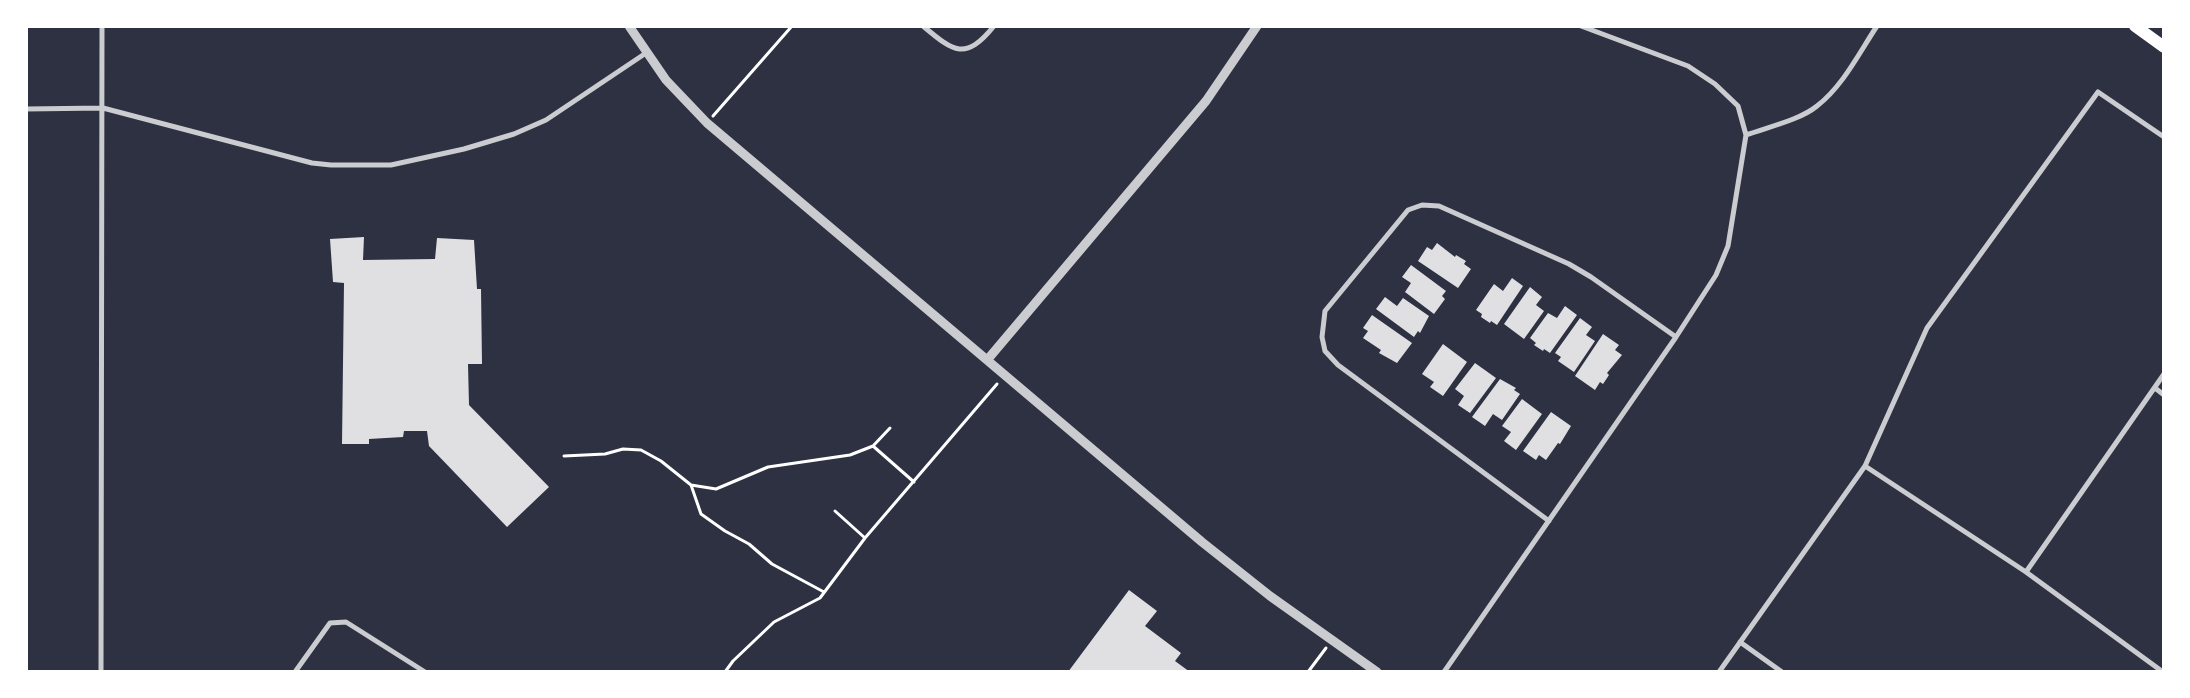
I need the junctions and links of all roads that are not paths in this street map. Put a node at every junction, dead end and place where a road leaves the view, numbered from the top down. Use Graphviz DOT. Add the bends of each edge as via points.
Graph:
graph roads {
  1 [pos="102,26"];
  2 [pos="630,26"];
  3 [pos="923,26"];
  4 [pos="994,26"];
  5 [pos="1256,26"];
  6 [pos="1581,26"];
  7 [pos="1877,26"];
  8 [pos="2135,26"];
  9 [pos="2164,47"];
  10 [pos="646,53"];
  11 [pos="103,108"];
  12 [pos="26,109"];
  13 [pos="1746,135"];
  14 [pos="2164,138"];
  15 [pos="1676,337"];
  16 [pos="988,359"];
  17 [pos="2164,374"];
  18 [pos="2155,388"];
  19 [pos="2164,395"];
  20 [pos="1865,466"];
  21 [pos="1549,521"];
  22 [pos="2026,572"];
  23 [pos="1740,642"];
  24 [pos="100,672"];
  25 [pos="295,672"];
  26 [pos="425,672"];
  27 [pos="1378,672"];
  28 [pos="1444,672"];
  29 [pos="1719,672"];
  30 [pos="1782,672"];
  31 [pos="2163,672"];
  1 -- 11 [label="street"];
  2 -- 10 [label="street"];
  3 -- 4 [label="street" via="952,48 961,50 976,44"];
  5 -- 16 [label="street" via="1206,102"];
  6 -- 13 [label="street" via="1688,66 1715,84 1738,106"];
  7 -- 13 [label="street" via="1839,84 1817,107"];
  8 -- 9 [label="main road"];
  10 -- 11 [label="street" via="546,120 514,134 464,149 391,165 312,163"];
  10 -- 16 [label="street" via="666,80 707,123"];
  11 -- 12 [label="street"];
  11 -- 24 [label="street"];
  13 -- 15 [label="street" via="1728,246 1716,275"];
  14 -- 20 [label="street" via="2098,92 1927,328"];
  15 -- 21 [label="street"];
  15 -- 21 [label="street" via="1569,264 1439,206 1422,205 1408,210 1325,311 1322,337 1325,351 1338,365"];
  16 -- 27 [label="street" via="1208,548"];
  17 -- 18 [label="street"];
  18 -- 19 [label="street"];
  18 -- 22 [label="street"];
  20 -- 22 [label="street"];
  20 -- 23 [label="street"];
  21 -- 28 [label="street"];
  22 -- 31 [label="street"];
  23 -- 29 [label="street"];
  23 -- 30 [label="street"];
  25 -- 26 [label="street" via="330,623 346,622"];
}
